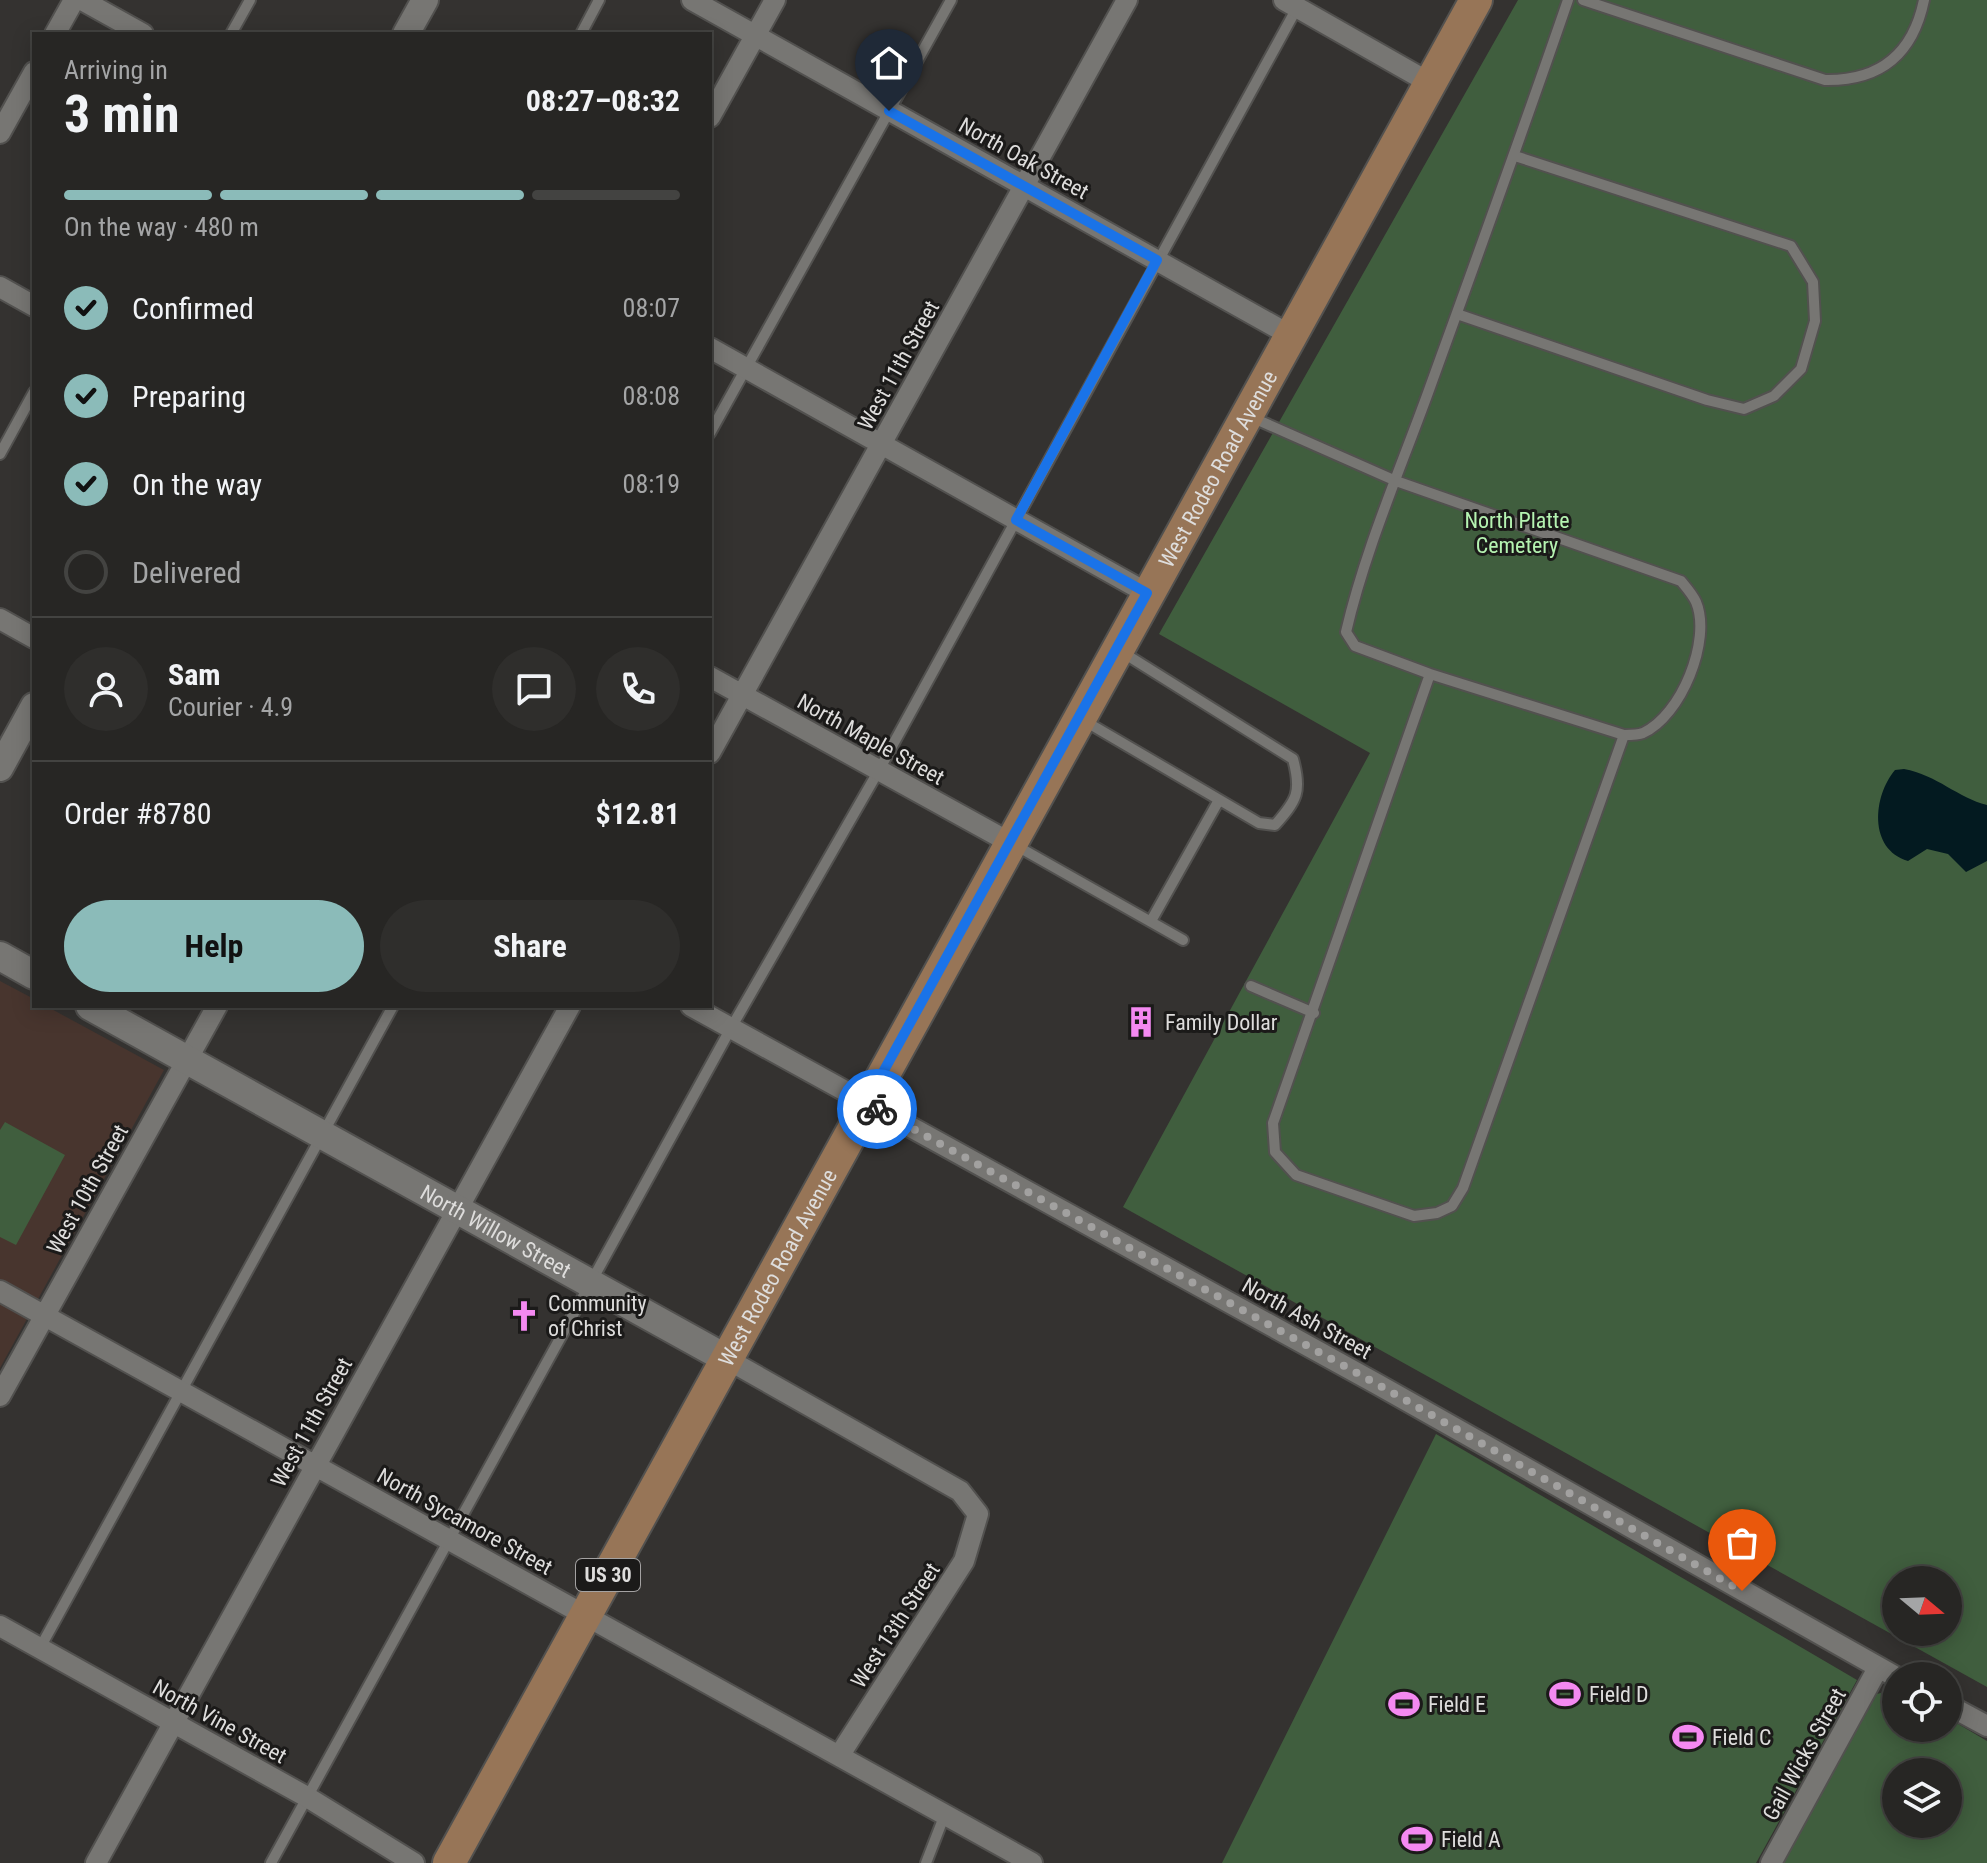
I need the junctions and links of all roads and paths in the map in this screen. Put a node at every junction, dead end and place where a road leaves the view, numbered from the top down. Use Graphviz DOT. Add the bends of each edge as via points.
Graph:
graph roads {
  1 [pos="74,0"];
  2 [pos="82,0"];
  3 [pos="250,0"];
  4 [pos="425,0"];
  5 [pos="599,0"];
  6 [pos="692,0"];
  7 [pos="775,0"];
  8 [pos="951,0"];
  9 [pos="1127,0"];
  10 [pos="1476,0"];
  11 [pos="1568,0"];
  12 [pos="1583,0"];
  13 [pos="1924,0"];
  14 [pos="1294,3"];
  15 [pos="56,32"];
  16 [pos="139,32"];
  17 [pos="232,32"];
  18 [pos="407,32"];
  19 [pos="582,32"];
  20 [pos="756,34"];
  21 [pos="32,76"];
  22 [pos="1430,83"];
  23 [pos="889,111"];
  24 [pos="712,113"];
  25 [pos="0,133"];
  26 [pos="1515,156"];
  27 [pos="1024,186"];
  28 [pos="1157,260"];
  29 [pos="0,287"];
  30 [pos="32,305"];
  31 [pos="1457,314"];
  32 [pos="1290,335"];
  33 [pos="712,349"];
  34 [pos="746,368"];
  35 [pos="32,396"];
  36 [pos="1246,415"];
  37 [pos="712,429"];
  38 [pos="881,444"];
  39 [pos="0,454"];
  40 [pos="1396,481"];
  41 [pos="1016,520"];
  42 [pos="1147,593"];
  43 [pos="0,619"];
  44 [pos="32,637"];
  45 [pos="1116,648"];
  46 [pos="1430,674"];
  47 [pos="712,678"];
  48 [pos="743,695"];
  49 [pos="32,710"];
  50 [pos="1078,717"];
  51 [pos="1624,735"];
  52 [pos="712,749"];
  53 [pos="0,768"];
  54 [pos="879,770"];
  55 [pos="1219,800"];
  56 [pos="1009,842"];
  57 [pos="1151,921"];
  58 [pos="1183,940"];
  59 [pos="0,956"];
  60 [pos="32,974"];
  61 [pos="1251,986"];
  62 [pos="94,1008"];
  63 [pos="216,1008"];
  64 [pos="392,1008"];
  65 [pos="569,1008"];
  66 [pos="695,1008"];
  67 [pos="1314,1013"];
  68 [pos="731,1028"];
  69 [pos="187,1060"];
  70 [pos="866,1103"];
  71 [pos="323,1135"];
  72 [pos="456,1210"];
  73 [pos="592,1284"];
  74 [pos="0,1291"];
  75 [pos="44,1315"];
  76 [pos="725,1358"];
  77 [pos="181,1391"];
  78 [pos="0,1396"];
  79 [pos="315,1465"];
  80 [pos="978,1514"];
  81 [pos="450,1540"];
  82 [pos="586,1615"];
  83 [pos="0,1626"];
  84 [pos="40,1648"];
  85 [pos="1882,1670"];
  86 [pos="1882,1681"];
  87 [pos="1962,1713"];
  88 [pos="173,1722"];
  89 [pos="1987,1726"];
  90 [pos="839,1756"];
  91 [pos="307,1797"];
  92 [pos="945,1814"];
  93 [pos="96,1863"];
  94 [pos="271,1863"];
  95 [pos="414,1863"];
  96 [pos="449,1863"];
  97 [pos="926,1863"];
  98 [pos="1032,1863"];
  99 [pos="1771,1863"];
  1 -- 15 [label="street"];
  2 -- 16 [label="street"];
  3 -- 17 [label="lane"];
  4 -- 18 [label="street"];
  5 -- 19 [label="lane"];
  6 -- 20 [label="street, North Oak Street"];
  7 -- 20 [label="street"];
  8 -- 23 [label="lane"];
  9 -- 27 [label="street, West 11th Street"];
  10 -- 22 [label="main road, West Rodeo Road Avenue / US 30"];
  11 -- 26 [label="lane"];
  12 -- 13 [label="lane" via="1825,80 1855,81 1898,57 1920,24"];
  14 -- 22 [label="street"];
  14 -- 28 [label="lane"];
  20 -- 23 [label="street, North Oak Street"];
  20 -- 24 [label="street"];
  21 -- 25 [label="street"];
  22 -- 32 [label="main road, West Rodeo Road Avenue / US 30"];
  23 -- 27 [label="street, North Oak Street"];
  23 -- 34 [label="lane"];
  26 -- 31 [label="lane"];
  26 -- 31 [label="lane" via="1791,246 1813,282 1815,321 1801,369 1774,396 1744,409"];
  27 -- 28 [label="street, North Oak Street"];
  27 -- 38 [label="street, West 11th Street"];
  28 -- 32 [label="street, North Oak Street"];
  28 -- 41 [label="lane"];
  29 -- 30 [label="street"];
  31 -- 40 [label="lane"];
  32 -- 36 [label="main road, West Rodeo Road Avenue / US 30"];
  33 -- 34 [label="street"];
  34 -- 37 [label="lane"];
  34 -- 38 [label="street"];
  35 -- 39 [label="lane"];
  36 -- 40 [label="lane"];
  36 -- 42 [label="main road, West Rodeo Road Avenue / US 30"];
  38 -- 41 [label="street"];
  38 -- 48 [label="street, West 11th Street"];
  40 -- 46 [label="lane" via="1346,632 1355,646"];
  40 -- 51 [label="lane" via="1681,581 1697,603 1699,639 1693,672 1673,706 1644,732"];
  41 -- 42 [label="street"];
  41 -- 54 [label="lane"];
  42 -- 45 [label="main road, West Rodeo Road Avenue / US 30"];
  43 -- 44 [label="street"];
  45 -- 50 [label="main road, West Rodeo Road Avenue / US 30"];
  45 -- 55 [label="lane" via="1293,759 1300,784 1292,805 1275,825 1259,823"];
  46 -- 51 [label="lane"];
  46 -- 67 [label="lane"];
  47 -- 48 [label="street, North Maple Street"];
  48 -- 52 [label="street, West 11th Street"];
  48 -- 54 [label="street, North Maple Street"];
  49 -- 53 [label="street"];
  50 -- 55 [label="lane"];
  50 -- 56 [label="main road, West Rodeo Road Avenue / US 30"];
  51 -- 67 [label="lane" via="1463,1188 1452,1206 1414,1216 1296,1175 1275,1152 1273,1123"];
  54 -- 56 [label="street, North Maple Street"];
  54 -- 68 [label="lane"];
  55 -- 57 [label="lane"];
  56 -- 57 [label="lane"];
  56 -- 70 [label="main road, West Rodeo Road Avenue / US 30"];
  57 -- 58 [label="lane"];
  59 -- 60 [label="main road"];
  61 -- 67 [label="lane"];
  62 -- 69 [label="main road, North Willow Street"];
  63 -- 69 [label="street, West 10th Street"];
  64 -- 71 [label="lane"];
  65 -- 72 [label="street, West 11th Street"];
  66 -- 68 [label="street, North Ash Street"];
  68 -- 70 [label="street, North Ash Street"];
  68 -- 73 [label="lane"];
  69 -- 71 [label="main road, North Willow Street"];
  69 -- 75 [label="street, West 10th Street"];
  70 -- 76 [label="main road, West Rodeo Road Avenue / US 30"];
  70 -- 85 [label="street, North Ash Street"];
  71 -- 72 [label="main road, North Willow Street"];
  71 -- 77 [label="lane"];
  72 -- 73 [label="main road, North Willow Street"];
  72 -- 79 [label="street, West 11th Street"];
  73 -- 76 [label="main road, North Willow Street"];
  73 -- 81 [label="lane"];
  74 -- 75 [label="street, North Sycamore Street"];
  75 -- 77 [label="street, North Sycamore Street"];
  75 -- 78 [label="street, West 10th Street"];
  76 -- 80 [label="street, North Willow Street" via="960,1491"];
  76 -- 82 [label="main road, West Rodeo Road Avenue / US 30"];
  77 -- 79 [label="street, North Sycamore Street"];
  77 -- 84 [label="lane"];
  79 -- 81 [label="street, North Sycamore Street"];
  79 -- 88 [label="street, West 11th Street"];
  80 -- 90 [label="street, West 13th Street" via="964,1561"];
  81 -- 82 [label="street, North Sycamore Street"];
  81 -- 91 [label="lane"];
  82 -- 90 [label="street, North Sycamore Street"];
  82 -- 96 [label="main road, West Rodeo Road Avenue / US 30"];
  83 -- 84 [label="street, North Vine Street"];
  84 -- 88 [label="street, North Vine Street"];
  86 -- 99 [label="street, Gail Wicks Street"];
  87 -- 89 [label="street"];
  88 -- 91 [label="street, North Vine Street"];
  88 -- 93 [label="street, West 11th Street"];
  90 -- 92 [label="street, North Sycamore Street"];
  91 -- 94 [label="lane"];
  91 -- 95 [label="street, North Vine Street"];
  92 -- 97 [label="lane"];
  92 -- 98 [label="street, North Sycamore Street"];
}
